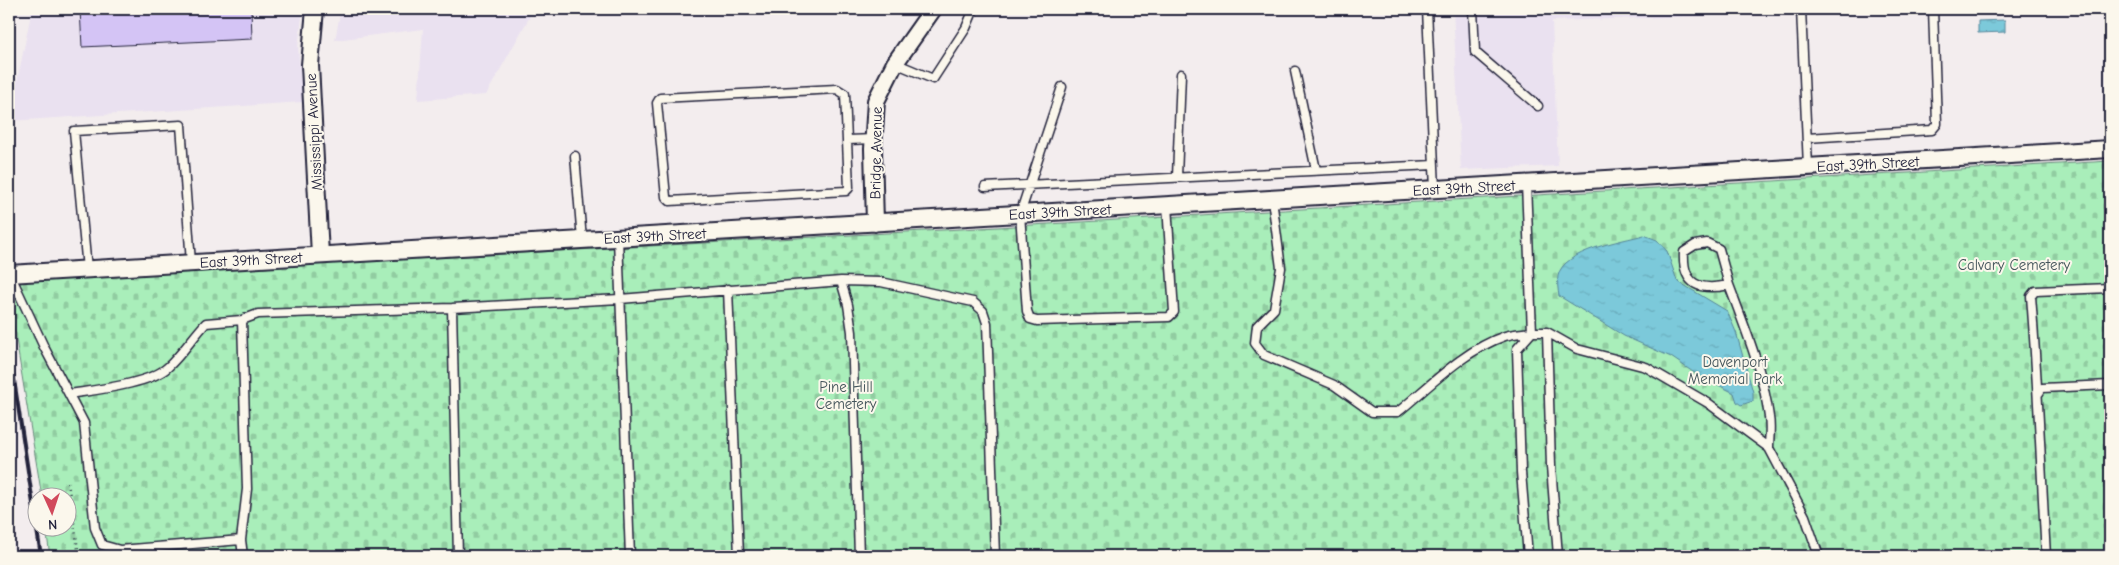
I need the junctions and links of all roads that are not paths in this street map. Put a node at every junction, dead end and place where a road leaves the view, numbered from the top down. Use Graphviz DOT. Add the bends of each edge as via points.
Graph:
graph roads {
  1 [pos="315,9"];
  2 [pos="933,9"];
  3 [pos="974,9"];
  4 [pos="1427,9"];
  5 [pos="1473,9"];
  6 [pos="1801,9"];
  7 [pos="1933,9"];
  8 [pos="895,62"];
  9 [pos="1295,71"];
  10 [pos="1181,74"];
  11 [pos="1062,87"];
  12 [pos="1538,106"];
  13 [pos="1807,138"];
  14 [pos="874,139"];
  15 [pos="848,140"];
  16 [pos="2110,149"];
  17 [pos="575,156"];
  18 [pos="1434,165"];
  19 [pos="1808,167"];
  20 [pos="1316,170"];
  21 [pos="1176,177"];
  22 [pos="1526,184"];
  23 [pos="1030,185"];
  24 [pos="986,187"];
  25 [pos="1435,190"];
  26 [pos="1272,199"];
  27 [pos="1168,205"];
  28 [pos="1020,214"];
  29 [pos="875,223"];
  30 [pos="618,238"];
  31 [pos="582,240"];
  32 [pos="320,256"];
  33 [pos="191,263"];
  34 [pos="87,269"];
  35 [pos="9,274"];
  36 [pos="841,281"];
  37 [pos="1729,285"];
  38 [pos="2110,288"];
  39 [pos="728,289"];
  40 [pos="620,299"];
  41 [pos="452,308"];
  42 [pos="242,320"];
  43 [pos="1532,332"];
  44 [pos="1547,332"];
  45 [pos="2110,385"];
  46 [pos="2038,393"];
  47 [pos="70,394"];
  48 [pos="1769,448"];
  49 [pos="241,540"];
  50 [pos="243,556"];
  51 [pos="458,556"];
  52 [pos="630,556"];
  53 [pos="739,556"];
  54 [pos="859,556"];
  55 [pos="995,556"];
  56 [pos="1528,556"];
  57 [pos="1558,556"];
  58 [pos="1819,556"];
  59 [pos="2046,556"];
  1 -- 32 [label="street, Mississippi Avenue" via="310,65"];
  2 -- 8 [label="street, Bridge Avenue"];
  3 -- 8 [label="lane" via="966,28 933,79"];
  4 -- 18 [label="lane"];
  5 -- 12 [label="lane" via="1475,52"];
  6 -- 13 [label="lane"];
  7 -- 13 [label="lane" via="1938,124 1932,130"];
  8 -- 14 [label="street, Bridge Avenue" via="876,101"];
  9 -- 20 [label="lane"];
  10 -- 21 [label="lane"];
  11 -- 23 [label="lane"];
  13 -- 19 [label="lane"];
  14 -- 15 [label="lane"];
  14 -- 29 [label="street, Bridge Avenue"];
  15 -- 15 [label="lane" via="845,94 836,89 660,98 657,104 666,197 670,201 846,191 849,188"];
  16 -- 19 [label="street, East 39th Street"];
  17 -- 31 [label="lane"];
  18 -- 20 [label="lane"];
  18 -- 25 [label="lane"];
  19 -- 22 [label="street, East 39th Street"];
  20 -- 21 [label="lane"];
  21 -- 23 [label="lane"];
  22 -- 25 [label="street, East 39th Street"];
  22 -- 43 [label="lane"];
  23 -- 24 [label="lane"];
  23 -- 28 [label="lane"];
  25 -- 26 [label="street, East 39th Street"];
  26 -- 27 [label="street, East 39th Street"];
  26 -- 43 [label="lane" via="1281,268 1274,309 1257,326 1255,343 1264,355 1334,385 1372,412 1398,412 1454,366 1488,344 1507,336"];
  27 -- 28 [label="street, East 39th Street"];
  27 -- 28 [label="lane" via="1174,312 1169,317 1030,319"];
  28 -- 29 [label="street, East 39th Street"];
  29 -- 30 [label="street, East 39th Street"];
  30 -- 31 [label="street, East 39th Street"];
  30 -- 40 [label="lane"];
  31 -- 32 [label="street, East 39th Street"];
  32 -- 33 [label="street, East 39th Street"];
  33 -- 34 [label="street, East 39th Street"];
  33 -- 34 [label="lane" via="181,125 74,131"];
  34 -- 35 [label="street, East 39th Street"];
  35 -- 47 [label="lane"];
  36 -- 39 [label="lane"];
  36 -- 54 [label="lane" via="852,332"];
  36 -- 55 [label="lane" via="881,282 973,302 983,311 987,323"];
  37 -- 37 [label="lane" via="1719,249 1708,243 1695,245 1684,252 1684,266 1689,278 1699,286"];
  37 -- 48 [label="lane" via="1762,383 1770,419"];
  38 -- 46 [label="lane" via="2035,291 2031,296"];
  39 -- 40 [label="lane"];
  39 -- 53 [label="lane"];
  40 -- 41 [label="lane"];
  40 -- 52 [label="lane"];
  41 -- 42 [label="lane" via="258,314"];
  41 -- 51 [label="lane"];
  42 -- 47 [label="lane" via="206,323 166,369 142,380 114,388"];
  42 -- 49 [label="lane" via="246,489"];
  43 -- 44 [label="lane"];
  43 -- 56 [label="lane" via="1517,349 1521,472"];
  44 -- 48 [label="lane" via="1577,349 1646,367 1708,404"];
  44 -- 57 [label="lane" via="1550,466"];
  45 -- 46 [label="lane" via="2042,388"];
  46 -- 59 [label="lane"];
  47 -- 49 [label="lane" via="84,423 95,528 102,545 120,550"];
  48 -- 58 [label="lane" via="1805,516"];
  49 -- 50 [label="lane"];
}
